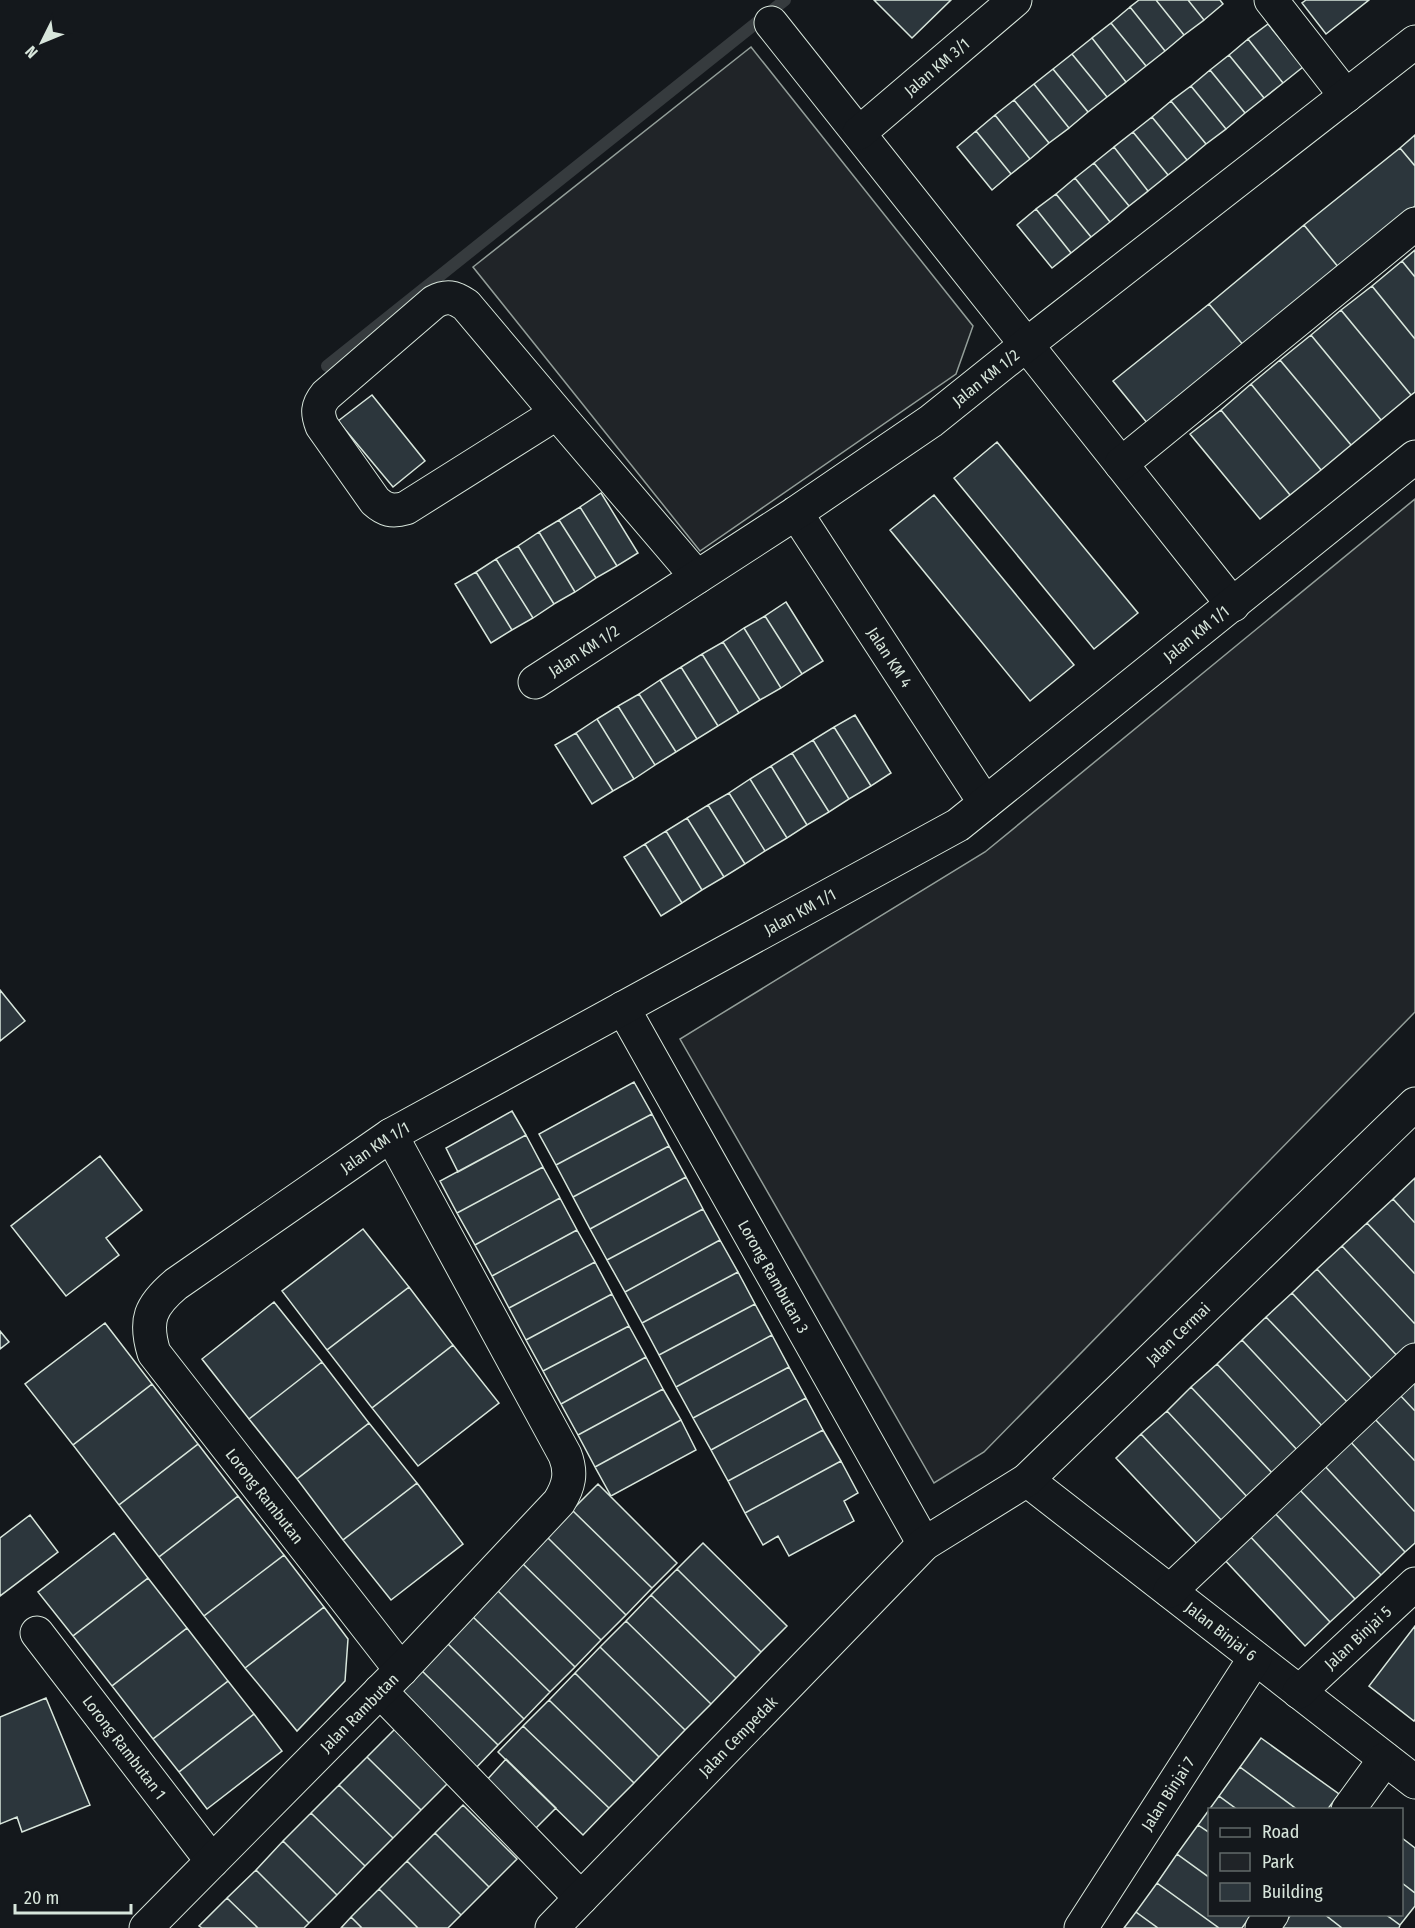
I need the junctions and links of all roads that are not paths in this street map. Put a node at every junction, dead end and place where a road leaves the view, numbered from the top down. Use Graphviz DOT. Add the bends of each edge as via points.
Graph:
graph roads {
  1 [pos="1015,0"];
  2 [pos="1271,0"];
  3 [pos="771,23"];
  4 [pos="1415,42"];
  5 [pos="1346,96"];
  6 [pos="859,133"];
  7 [pos="1415,224"];
  8 [pos="1026,345"];
  9 [pos="556,413"];
  10 [pos="1415,457"];
  11 [pos="1121,465"];
  12 [pos="796,513"];
  13 [pos="697,577"];
  14 [pos="1233,605"];
  15 [pos="535,682"];
  16 [pos="985,803"];
  17 [pos="623,1008"];
  18 [pos="1415,1104"];
  19 [pos="391,1135"];
  20 [pos="150,1315"];
  21 [pos="1415,1360"];
  22 [pos="1027,1480"];
  23 [pos="924,1544"];
  24 [pos="1415,1584"];
  25 [pos="1170,1591"];
  26 [pos="37,1633"];
  27 [pos="1255,1658"];
  28 [pos="391,1680"];
  29 [pos="1299,1692"];
  30 [pos="1385,1759"];
  31 [pos="1415,1782"];
  32 [pos="1349,1808"];
  33 [pos="212,1861"];
  34 [pos="581,1898"];
  35 [pos="146,1928"];
  36 [pos="552,1928"];
  37 [pos="1081,1928"];
  1 -- 6 [label="street, Jalan KM 3/1"];
  2 -- 5 [label="street"];
  3 -- 6 [label="street"];
  4 -- 5 [label="street, Jalan KM 1/2"];
  5 -- 8 [label="street, Jalan KM 1/2"];
  6 -- 8 [label="street"];
  7 -- 11 [label="street"];
  8 -- 11 [label="street"];
  8 -- 12 [label="street, Jalan KM 1/2" via="931,421"];
  9 -- 9 [label="street" via="466,305 456,298 444,297 326,395 319,404 318,415 375,501 383,509 395,512"];
  9 -- 13 [label="street"];
  10 -- 14 [label="street, Jalan KM 1/1"];
  11 -- 14 [label="street"];
  12 -- 13 [label="street, Jalan KM 1/2"];
  12 -- 16 [label="street, Jalan KM 4"];
  13 -- 15 [label="street, Jalan KM 1/2"];
  14 -- 16 [label="street, Jalan KM 1/1"];
  16 -- 17 [label="street, Jalan KM 1/1" via="958,825"];
  17 -- 19 [label="street, Jalan KM 1/1"];
  17 -- 23 [label="street, Lorong Rambutan 3"];
  18 -- 22 [label="street, Jalan Cermai"];
  19 -- 20 [label="street, Jalan KM 1/1" via="176,1284 160,1297"];
  19 -- 28 [label="street, Jalan Rambutan" via="565,1455 570,1479 559,1502"];
  20 -- 28 [label="street, Lorong Rambutan" via="148,1335 154,1353"];
  21 -- 25 [label="street"];
  22 -- 23 [label="street, Jalan Cermai"];
  22 -- 25 [label="street, Jalan Binjai 6"];
  23 -- 34 [label="street, Jalan Cempedak"];
  24 -- 29 [label="street, Jalan Binjai 5"];
  25 -- 27 [label="street, Jalan Binjai 6"];
  26 -- 33 [label="street, Lorong Rambutan 1"];
  27 -- 29 [label="street, Jalan Binjai 6"];
  27 -- 37 [label="street, Jalan Binjai 7"];
  28 -- 33 [label="street, Jalan Rambutan"];
  28 -- 34 [label="street, Lorong Rambutan"];
  29 -- 30 [label="street, Jalan Binjai 6"];
  30 -- 31 [label="street, Jalan Binjai 6"];
  30 -- 32 [label="street"];
  33 -- 35 [label="street, Jalan Rambutan"];
  34 -- 36 [label="street, Jalan Cempedak"];
}
